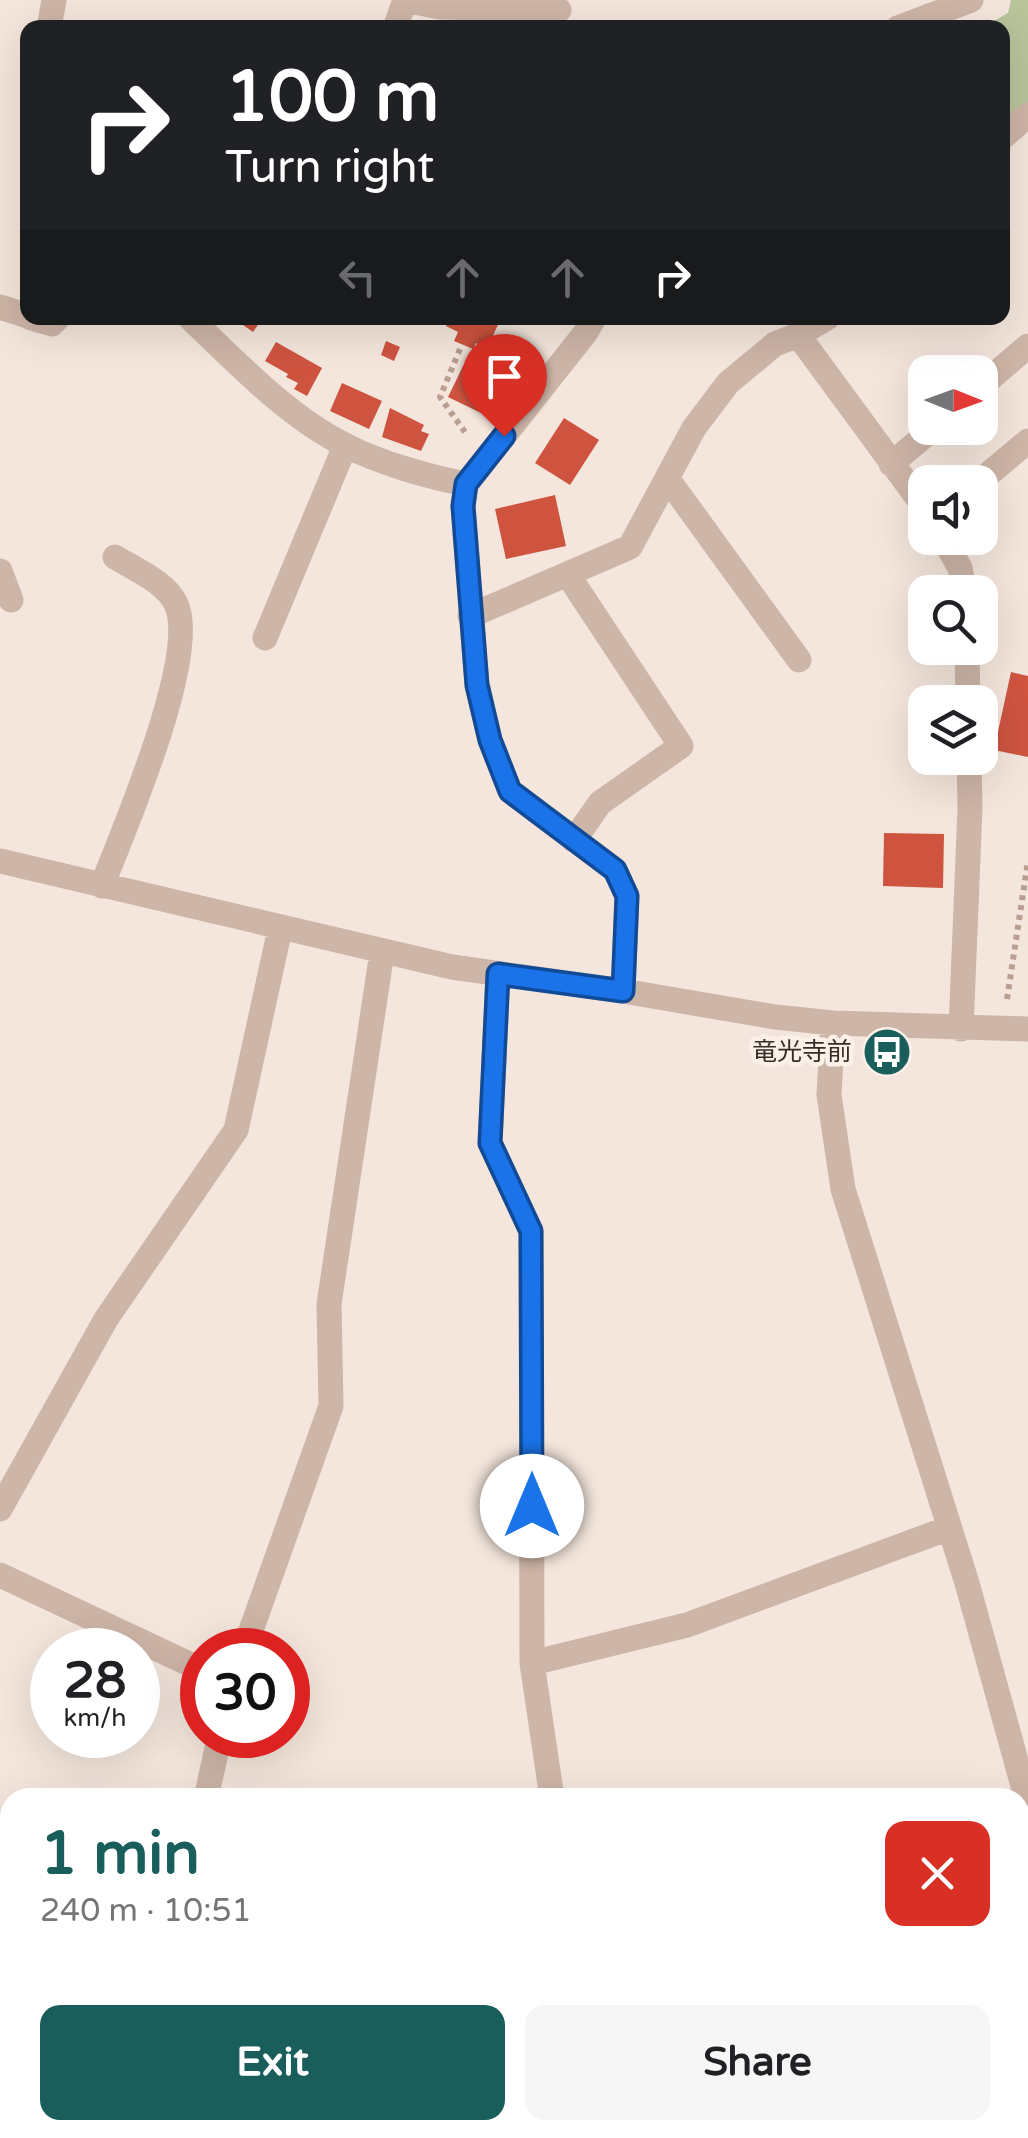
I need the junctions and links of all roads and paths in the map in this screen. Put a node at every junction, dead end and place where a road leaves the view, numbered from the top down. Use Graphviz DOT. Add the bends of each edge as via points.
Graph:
graph roads {
  1 [pos="405,0"];
  2 [pos="971,0"];
  3 [pos="561,12"];
  4 [pos="919,20"];
  5 [pos="198,325"];
  6 [pos="589,325"];
  7 [pos="815,325"];
  8 [pos="798,335"];
  9 [pos="1028,346"];
  10 [pos="460,349"];
  11 [pos="998,372"];
  12 [pos="465,432"];
  13 [pos="1028,441"];
  14 [pos="914,445"];
  15 [pos="345,446"];
  16 [pos="892,464"];
  17 [pos="998,466"];
  18 [pos="667,478"];
  19 [pos="466,484"];
  20 [pos="908,485"];
  21 [pos="115,556"];
  22 [pos="0,571"];
  23 [pos="568,575"];
  24 [pos="11,600"];
  25 [pos="470,616"];
  26 [pos="265,638"];
  27 [pos="799,660"];
  28 [pos="969,775"];
  29 [pos="574,840"];
  30 [pos="0,861"];
  31 [pos="1028,861"];
  32 [pos="102,886"];
  33 [pos="280,929"];
  34 [pos="382,952"];
  35 [pos="498,974"];
  36 [pos="623,991"];
  37 [pos="833,1023"];
  38 [pos="961,1029"];
  39 [pos="1015,1030"];
  40 [pos="0,1509"];
  41 [pos="949,1528"];
  42 [pos="0,1575"];
  43 [pos="252,1628"];
  44 [pos="180,1660"];
  45 [pos="532,1663"];
  46 [pos="216,1758"];
  47 [pos="211,1788"];
  48 [pos="551,1788"];
  49 [pos="1023,1788"];
  1 -- 3 [label="street"];
  2 -- 4 [label="street"];
  5 -- 15 [label="street" via="287,408"];
  6 -- 19 [label="street"];
  7 -- 8 [label="street"];
  8 -- 16 [label="street"];
  8 -- 18 [label="street" via="775,344 728,383"];
  9 -- 11 [label="street"];
  10 -- 12 [label="path" via="440,397"];
  13 -- 17 [label="street"];
  14 -- 16 [label="street"];
  15 -- 19 [label="street"];
  15 -- 26 [label="street"];
  16 -- 20 [label="street"];
  18 -- 23 [label="street" via="630,547"];
  18 -- 27 [label="street"];
  19 -- 25 [label="street"];
  21 -- 32 [label="street" via="160,585 176,603 180,627 168,712"];
  22 -- 24 [label="street"];
  23 -- 25 [label="street"];
  23 -- 29 [label="street" via="681,746 600,804"];
  25 -- 29 [label="street" via="477,685 510,791"];
  28 -- 38 [label="street"];
  29 -- 36 [label="street" via="615,870 627,896"];
  30 -- 32 [label="street"];
  31 -- 39 [label="path"];
  32 -- 33 [label="street"];
  33 -- 34 [label="street"];
  33 -- 40 [label="street" via="236,1130 106,1319"];
  34 -- 35 [label="street"];
  34 -- 43 [label="street" via="329,1304 331,1406"];
  35 -- 36 [label="street"];
  35 -- 45 [label="street" via="490,1143 531,1231"];
  36 -- 37 [label="street"];
  37 -- 38 [label="street"];
  37 -- 41 [label="street" via="830,1095 843,1189"];
  38 -- 39 [label="street"];
  41 -- 45 [label="street" via="688,1625"];
  41 -- 49 [label="street"];
  42 -- 44 [label="street"];
  45 -- 48 [label="street"];
  46 -- 47 [label="street"];
}
